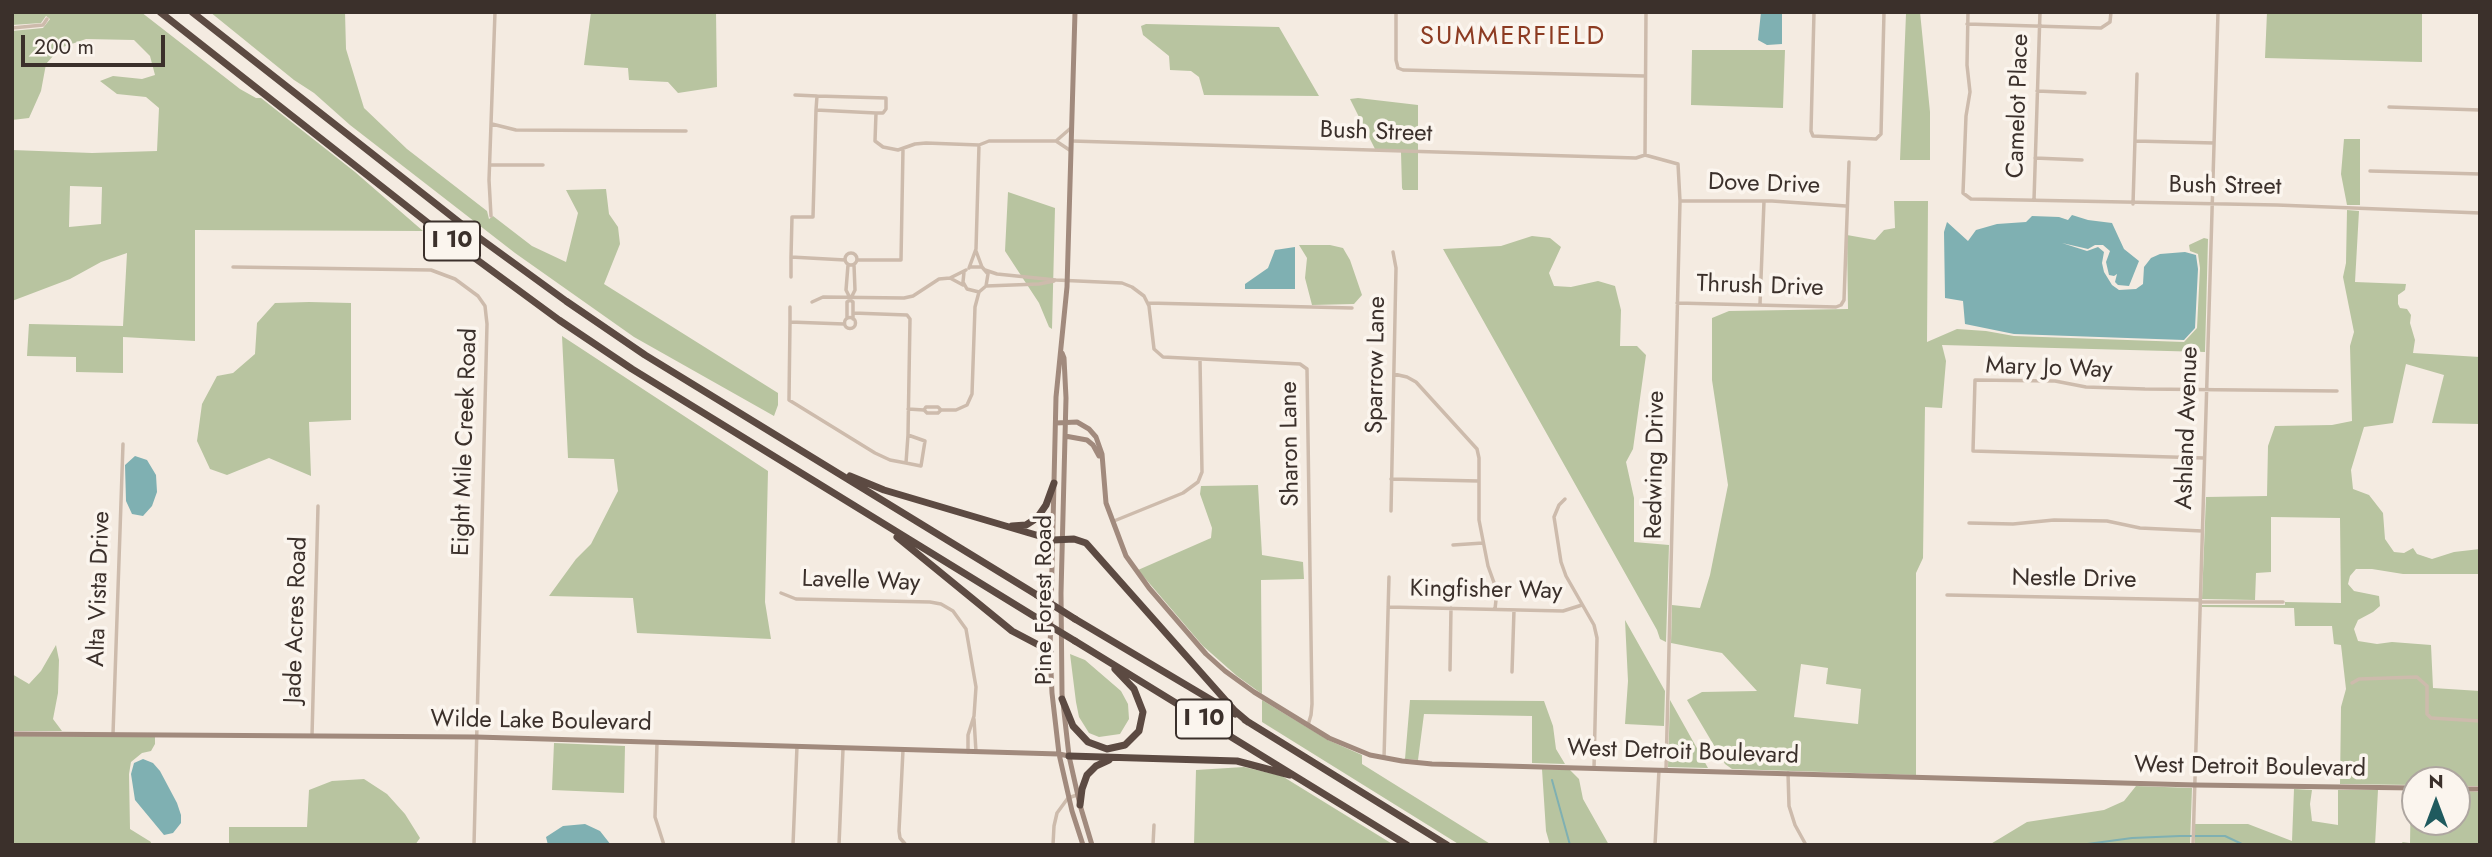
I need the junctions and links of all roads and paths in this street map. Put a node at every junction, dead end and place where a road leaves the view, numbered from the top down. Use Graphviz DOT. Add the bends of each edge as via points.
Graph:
graph roads {
  1 [pos="160,12"];
  2 [pos="192,12"];
  3 [pos="495,12"];
  4 [pos="1075,12"];
  5 [pos="1396,12"];
  6 [pos="1646,12"];
  7 [pos="1814,12"];
  8 [pos="1884,12"];
  9 [pos="1968,12"];
  10 [pos="2040,12"];
  11 [pos="2111,12"];
  12 [pos="2218,12"];
  13 [pos="47,19"];
  14 [pos="1967,24"];
  15 [pos="2039,26"];
  16 [pos="12,28"];
  17 [pos="2137,74"];
  18 [pos="1645,76"];
  19 [pos="2037,91"];
  20 [pos="2085,93"];
  21 [pos="794,95"];
  22 [pos="817,96"];
  23 [pos="2389,107"];
  24 [pos="816,110"];
  25 [pos="2480,110"];
  26 [pos="876,113"];
  27 [pos="492,124"];
  28 [pos="1072,127"];
  29 [pos="686,131"];
  30 [pos="1056,141"];
  31 [pos="1072,141"];
  32 [pos="2135,141"];
  33 [pos="2214,143"];
  34 [pos="979,145"];
  35 [pos="903,148"];
  36 [pos="1071,151"];
  37 [pos="1645,155"];
  38 [pos="2035,158"];
  39 [pos="2082,160"];
  40 [pos="1677,162"];
  41 [pos="1849,162"];
  42 [pos="490,165"];
  43 [pos="543,165"];
  44 [pos="2370,171"];
  45 [pos="2480,174"];
  46 [pos="2034,200"];
  47 [pos="1680,201"];
  48 [pos="1764,201"];
  49 [pos="2133,204"];
  50 [pos="2211,204"];
  51 [pos="1846,206"];
  52 [pos="2480,213"];
  53 [pos="491,216"];
  54 [pos="976,249"];
  55 [pos="1393,252"];
  56 [pos="791,257"];
  57 [pos="845,260"];
  58 [pos="858,260"];
  59 [pos="848,265"];
  60 [pos="854,265"];
  61 [pos="233,267"];
  62 [pos="967,269"];
  63 [pos="983,269"];
  64 [pos="791,277"];
  65 [pos="950,278"];
  66 [pos="1056,280"];
  67 [pos="1068,280"];
  68 [pos="964,286"];
  69 [pos="986,286"];
  70 [pos="971,291"];
  71 [pos="979,292"];
  72 [pos="850,299"];
  73 [pos="812,302"];
  74 [pos="1148,303"];
  75 [pos="1677,303"];
  76 [pos="1760,304"];
  77 [pos="790,307"];
  78 [pos="975,307"];
  79 [pos="1352,309"];
  80 [pos="853,313"];
  81 [pos="850,318"];
  82 [pos="790,322"];
  83 [pos="844,324"];
  84 [pos="1062,353"];
  85 [pos="1200,360"];
  86 [pos="1394,374"];
  87 [pos="2206,390"];
  88 [pos="2337,391"];
  89 [pos="908,409"];
  90 [pos="1066,422"];
  91 [pos="1056,423"];
  92 [pos="1056,432"];
  93 [pos="908,435"];
  94 [pos="1065,436"];
  95 [pos="1079,439"];
  96 [pos="123,444"];
  97 [pos="1065,454"];
  98 [pos="2204,458"];
  99 [pos="1101,461"];
  100 [pos="906,463"];
  101 [pos="826,466"];
  102 [pos="1391,479"];
  103 [pos="1478,481"];
  104 [pos="1054,484"];
  105 [pos="1565,499"];
  106 [pos="318,506"];
  107 [pos="1391,512"];
  108 [pos="1112,522"];
  109 [pos="881,523"];
  110 [pos="995,523"];
  111 [pos="1969,523"];
  112 [pos="2202,531"];
  113 [pos="1062,538"];
  114 [pos="1053,540"];
  115 [pos="1483,544"];
  116 [pos="1453,545"];
  117 [pos="1389,577"];
  118 [pos="781,593"];
  119 [pos="1947,595"];
  120 [pos="2200,601"];
  121 [pos="2283,602"];
  122 [pos="1582,605"];
  123 [pos="1388,607"];
  124 [pos="1451,608"];
  125 [pos="1496,609"];
  126 [pos="1514,610"];
  127 [pos="1050,652"];
  128 [pos="1108,660"];
  129 [pos="1450,670"];
  130 [pos="1512,672"];
  131 [pos="2352,683"];
  132 [pos="1062,699"];
  133 [pos="974,716"];
  134 [pos="2480,721"];
  135 [pos="1248,722"];
  136 [pos="1308,725"];
  137 [pos="12,734"];
  138 [pos="113,734"];
  139 [pos="312,736"];
  140 [pos="476,737"];
  141 [pos="657,742"];
  142 [pos="797,747"];
  143 [pos="843,748"];
  144 [pos="903,750"];
  145 [pos="968,752"];
  146 [pos="976,752"];
  147 [pos="1059,754"];
  148 [pos="1069,756"];
  149 [pos="1125,758"];
  150 [pos="1384,758"];
  151 [pos="1594,768"];
  152 [pos="1662,770"];
  153 [pos="1788,774"];
  154 [pos="1301,779"];
  155 [pos="2195,785"];
  156 [pos="2401,788"];
  157 [pos="1077,795"];
  158 [pos="1068,798"];
  159 [pos="1080,805"];
  160 [pos="1154,825"];
  161 [pos="474,845"];
  162 [pos="664,845"];
  163 [pos="793,845"];
  164 [pos="839,845"];
  165 [pos="906,845"];
  166 [pos="1053,845"];
  167 [pos="1083,845"];
  168 [pos="1093,845"];
  169 [pos="1153,845"];
  170 [pos="1407,845"];
  171 [pos="1447,845"];
  172 [pos="1655,845"];
  173 [pos="1806,845"];
  174 [pos="2193,845"];
  1 -- 109 [label="highway, I 10" via="527,297 632,369"];
  2 -- 101 [label="highway, I 10" via="529,275 645,355"];
  3 -- 27 [label="street"];
  4 -- 28 [label="street, Pine Forest Road"];
  5 -- 18 [label="street" via="1396,60 1403,70"];
  6 -- 18 [label="street"];
  7 -- 8 [label="street" via="1813,136 1876,139 1881,134"];
  9 -- 14 [label="street"];
  10 -- 15 [label="street, Camelot Place"];
  11 -- 15 [label="street" via="2110,22 2101,28"];
  12 -- 33 [label="street, Ashland Avenue"];
  13 -- 16 [label="street" via="43,25"];
  14 -- 15 [label="street"];
  14 -- 46 [label="street, Bush Street" via="1970,92 1963,193 1970,199"];
  15 -- 19 [label="street, Camelot Place"];
  17 -- 32 [label="street"];
  18 -- 37 [label="street"];
  19 -- 20 [label="street"];
  19 -- 38 [label="street, Camelot Place"];
  21 -- 22 [label="street"];
  22 -- 24 [label="street"];
  22 -- 26 [label="street" via="886,98 886,109"];
  23 -- 25 [label="street"];
  24 -- 26 [label="street"];
  24 -- 56 [label="street" via="813,217 792,217"];
  26 -- 35 [label="street" via="877,144"];
  27 -- 29 [label="street" via="516,130"];
  27 -- 42 [label="street"];
  28 -- 30 [label="street"];
  28 -- 31 [label="street, Pine Forest Road"];
  30 -- 34 [label="street"];
  30 -- 36 [label="street"];
  31 -- 36 [label="street, Pine Forest Road"];
  31 -- 37 [label="street, Bush Street"];
  32 -- 33 [label="street"];
  32 -- 49 [label="street"];
  33 -- 50 [label="street, Ashland Avenue"];
  34 -- 35 [label="street" via="926,143"];
  34 -- 54 [label="street"];
  35 -- 58 [label="street" via="901,260"];
  36 -- 67 [label="street, Pine Forest Road"];
  37 -- 40 [label="street, Bush Street"];
  38 -- 39 [label="street"];
  38 -- 46 [label="street, Camelot Place"];
  40 -- 47 [label="street, Redwing Drive"];
  41 -- 51 [label="street"];
  42 -- 43 [label="street"];
  42 -- 53 [label="street"];
  44 -- 45 [label="street"];
  46 -- 49 [label="street, Bush Street"];
  47 -- 48 [label="street, Dove Drive"];
  47 -- 75 [label="street, Redwing Drive"];
  48 -- 51 [label="street, Dove Drive"];
  48 -- 76 [label="street"];
  49 -- 50 [label="street, Bush Street"];
  50 -- 52 [label="street, Bush Street"];
  50 -- 87 [label="street, Ashland Avenue"];
  51 -- 76 [label="street, Thrush Drive" via="1841,305"];
  54 -- 62 [label="street"];
  54 -- 63 [label="street"];
  55 -- 86 [label="street, Sparrow Lane"];
  56 -- 57 [label="street"];
  56 -- 64 [label="street"];
  57 -- 58 [label="street" via="852,253"];
  57 -- 59 [label="street"];
  58 -- 60 [label="street"];
  59 -- 60 [label="street"];
  59 -- 72 [label="street"];
  60 -- 72 [label="street" via="855,290"];
  61 -- 140 [label="street, Eight Mile Creek Road" via="431,270 450,275 483,302 487,324"];
  62 -- 63 [label="street"];
  62 -- 65 [label="street"];
  62 -- 68 [label="street"];
  63 -- 66 [label="street"];
  63 -- 69 [label="street" via="989,278"];
  65 -- 68 [label="street"];
  65 -- 72 [label="street" via="904,298"];
  66 -- 67 [label="street"];
  66 -- 69 [label="street"];
  67 -- 74 [label="street" via="1122,283 1137,290"];
  67 -- 84 [label="street, Pine Forest Road"];
  68 -- 70 [label="street"];
  69 -- 71 [label="street"];
  70 -- 71 [label="street"];
  70 -- 78 [label="street"];
  71 -- 78 [label="street"];
  72 -- 73 [label="street"];
  72 -- 80 [label="street"];
  72 -- 81 [label="street"];
  74 -- 79 [label="street"];
  74 -- 85 [label="street, Sharon Lane" via="1156,352 1167,359"];
  75 -- 76 [label="street, Thrush Drive"];
  75 -- 152 [label="street, Redwing Drive"];
  77 -- 82 [label="street"];
  78 -- 89 [label="street" via="968,405 939,413"];
  80 -- 81 [label="street"];
  80 -- 89 [label="street" via="910,318"];
  81 -- 83 [label="street"];
  81 -- 83 [label="street" via="853,328"];
  82 -- 83 [label="street"];
  82 -- 100 [label="street" via="789,400 875,453"];
  84 -- 90 [label="street, Pine Forest Road"];
  84 -- 91 [label="street, Pine Forest Road"];
  85 -- 108 [label="street" via="1202,471 1198,482 1183,493"];
  85 -- 136 [label="street, Sharon Lane" via="1300,364 1308,372"];
  86 -- 102 [label="street, Sparrow Lane"];
  86 -- 103 [label="street" via="1416,382 1474,446 1479,458"];
  87 -- 88 [label="street, Mary Jo Way"];
  87 -- 98 [label="street, Ashland Avenue"];
  87 -- 98 [label="street, Mary Jo Way" via="1975,380 1973,451"];
  89 -- 93 [label="street"];
  90 -- 91 [label="street"];
  90 -- 94 [label="street, Pine Forest Road"];
  90 -- 99 [label="street, West Detroit Boulevard" via="1077,422 1091,431"];
  91 -- 92 [label="street, Pine Forest Road"];
  92 -- 94 [label="street"];
  92 -- 104 [label="street, Pine Forest Road"];
  93 -- 100 [label="street"];
  93 -- 100 [label="street" via="925,441 921,466"];
  94 -- 95 [label="street"];
  94 -- 97 [label="street, Pine Forest Road"];
  95 -- 97 [label="street" via="1068,445"];
  95 -- 99 [label="street" via="1093,445"];
  96 -- 138 [label="street, Alta Vista Drive"];
  97 -- 113 [label="street, Pine Forest Road"];
  98 -- 112 [label="street, Ashland Avenue"];
  99 -- 108 [label="street, West Detroit Boulevard"];
  101 -- 110 [label="highway" via="884,490"];
  101 -- 135 [label="highway, I 10, bridge"];
  102 -- 103 [label="street"];
  102 -- 107 [label="street, Sparrow Lane"];
  103 -- 115 [label="street"];
  104 -- 110 [label="highway" via="1037,518 1017,526"];
  104 -- 114 [label="street, Pine Forest Road"];
  105 -- 122 [label="street" via="1556,509 1554,521 1562,567"];
  106 -- 139 [label="street, Jade Acres Road"];
  108 -- 136 [label="street, West Detroit Boulevard" via="1139,575 1211,659"];
  109 -- 127 [label="highway" via="1012,631"];
  109 -- 128 [label="highway, I 10, bridge"];
  110 -- 114 [label="highway"];
  111 -- 112 [label="street" via="2054,520"];
  112 -- 120 [label="street, Ashland Avenue"];
  113 -- 114 [label="highway"];
  113 -- 132 [label="street, Pine Forest Road"];
  113 -- 135 [label="highway" via="1091,546"];
  114 -- 127 [label="street, Pine Forest Road"];
  115 -- 116 [label="street"];
  115 -- 125 [label="street" via="1497,591"];
  117 -- 123 [label="street, Kingfisher Way"];
  118 -- 133 [label="street, Lavelle Way" via="796,599 930,602 950,609 967,633 976,687"];
  119 -- 120 [label="street, Nestle Drive"];
  120 -- 121 [label="street, Nestle Drive"];
  120 -- 155 [label="street, Ashland Avenue"];
  122 -- 126 [label="street, Kingfisher Way" via="1563,611"];
  122 -- 151 [label="street" via="1597,638"];
  123 -- 124 [label="street, Kingfisher Way"];
  123 -- 150 [label="street, Kingfisher Way"];
  124 -- 125 [label="street, Kingfisher Way"];
  124 -- 129 [label="street"];
  125 -- 126 [label="street, Kingfisher Way"];
  126 -- 130 [label="street"];
  127 -- 147 [label="street, Pine Forest Road"];
  128 -- 132 [label="highway" via="1131,684 1142,706 1141,725 1130,741 1110,749 1091,745 1073,726"];
  128 -- 154 [label="highway, I 10"];
  131 -- 134 [label="street" via="2417,677 2427,686 2431,718"];
  132 -- 148 [label="street, Pine Forest Road"];
  133 -- 145 [label="street, Lavelle Way"];
  133 -- 146 [label="street, Lavelle Way"];
  135 -- 171 [label="highway, I 10"];
  136 -- 150 [label="street, West Detroit Boulevard" via="1347,747"];
  137 -- 138 [label="street, Wilde Lake Boulevard"];
  138 -- 139 [label="street, Wilde Lake Boulevard"];
  139 -- 140 [label="street, Wilde Lake Boulevard"];
  140 -- 141 [label="street, Wilde Lake Boulevard"];
  140 -- 161 [label="street, Eight Mile Creek Road"];
  141 -- 142 [label="street, Wilde Lake Boulevard"];
  141 -- 162 [label="street" via="655,817"];
  142 -- 143 [label="street, Wilde Lake Boulevard"];
  142 -- 163 [label="street"];
  143 -- 144 [label="street, Wilde Lake Boulevard"];
  143 -- 164 [label="street"];
  144 -- 145 [label="street, Wilde Lake Boulevard"];
  144 -- 165 [label="street" via="899,831"];
  145 -- 146 [label="street, Wilde Lake Boulevard"];
  146 -- 147 [label="street, Wilde Lake Boulevard"];
  147 -- 148 [label="street, Wilde Lake Boulevard"];
  147 -- 158 [label="street, Pine Forest Road"];
  148 -- 149 [label="highway"];
  148 -- 157 [label="street, Pine Forest Road"];
  149 -- 154 [label="highway" via="1237,761"];
  149 -- 159 [label="highway" via="1093,768 1084,781"];
  150 -- 151 [label="street, West Detroit Boulevard" via="1425,764"];
  151 -- 152 [label="street, West Detroit Boulevard"];
  152 -- 153 [label="street, West Detroit Boulevard"];
  152 -- 172 [label="street, Redwing Drive"];
  153 -- 155 [label="street, West Detroit Boulevard"];
  153 -- 173 [label="street" via="1789,806"];
  154 -- 170 [label="highway, I 10"];
  155 -- 156 [label="street, West Detroit Boulevard"];
  155 -- 174 [label="street, Ashland Avenue"];
  157 -- 158 [label="street"];
  157 -- 159 [label="street, Pine Forest Road"];
  158 -- 166 [label="street" via="1055,818"];
  158 -- 167 [label="street, Pine Forest Road"];
  159 -- 168 [label="street, Pine Forest Road"];
  160 -- 169 [label="street"];
}
